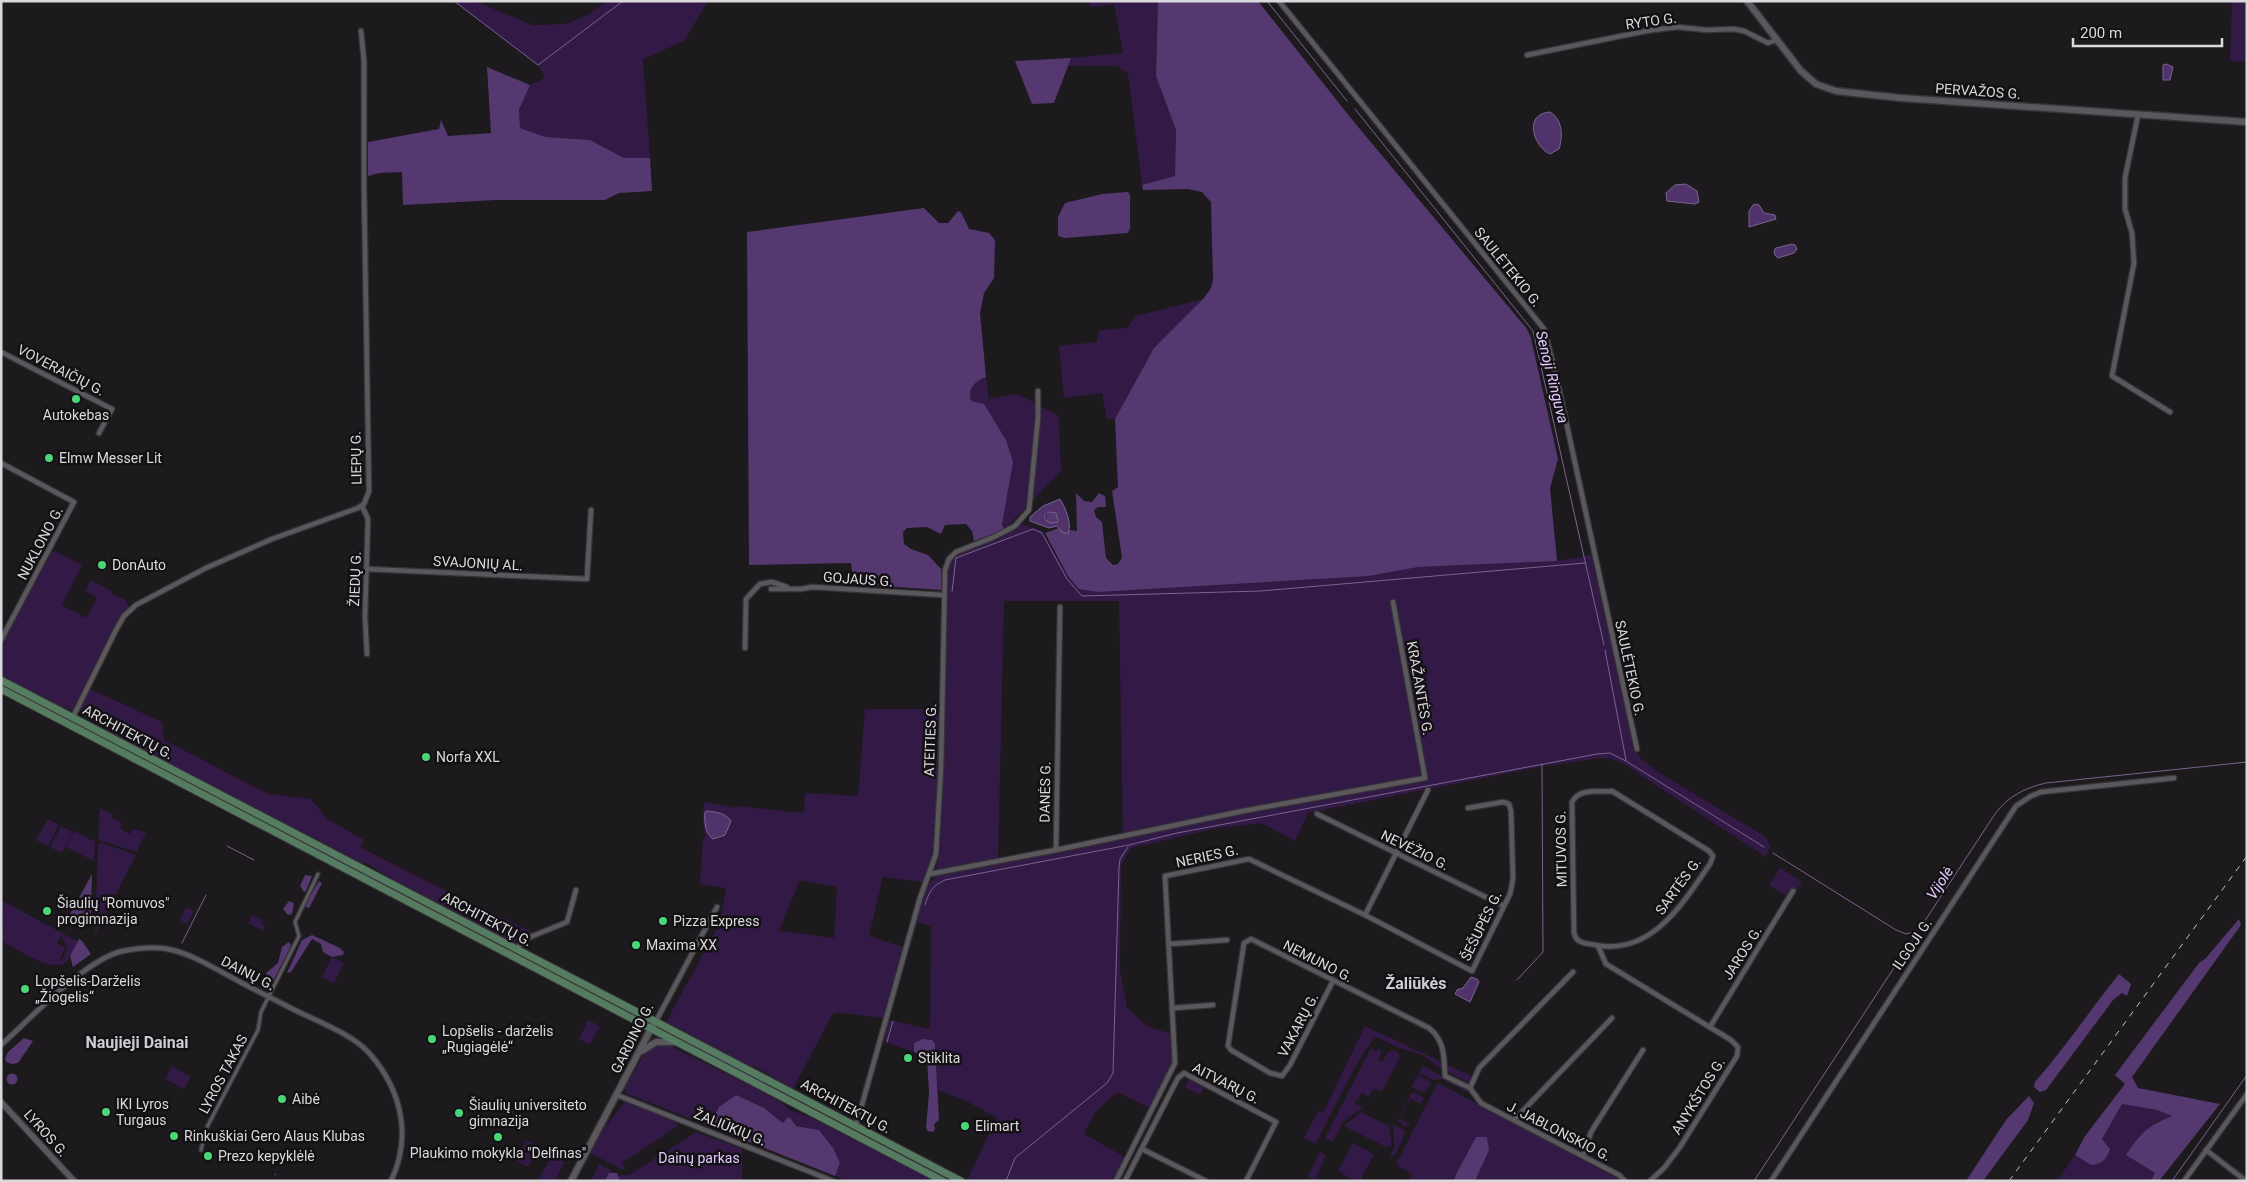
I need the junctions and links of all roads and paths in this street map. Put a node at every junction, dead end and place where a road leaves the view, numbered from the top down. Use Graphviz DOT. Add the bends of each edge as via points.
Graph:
graph roads {
  1 [pos="1279,1"];
  2 [pos="1747,1"];
  3 [pos="361,31"];
  4 [pos="1776,40"];
  5 [pos="1527,55"];
  6 [pos="2138,115"];
  7 [pos="2247,122"];
  8 [pos="1,352"];
  9 [pos="1038,391"];
  10 [pos="2170,412"];
  11 [pos="99,433"];
  12 [pos="1,463"];
  13 [pos="362,506"];
  14 [pos="591,510"];
  15 [pos="367,569"];
  16 [pos="771,589"];
  17 [pos="790,589"];
  18 [pos="943,595"];
  19 [pos="1392,602"];
  20 [pos="1060,607"];
  21 [pos="1,640"];
  22 [pos="745,648"];
  23 [pos="367,654"];
  24 [pos="1,680"];
  25 [pos="1,690"];
  26 [pos="73,717"];
  27 [pos="1638,749"];
  28 [pos="148,757"];
  29 [pos="145,764"];
  30 [pos="2174,778"];
  31 [pos="1428,790"];
  32 [pos="1468,808"];
  33 [pos="1318,814"];
  34 [pos="1056,850"];
  35 [pos="1397,853"];
  36 [pos="1713,856"];
  37 [pos="318,874"];
  38 [pos="930,874"];
  39 [pos="576,890"];
  40 [pos="1793,891"];
  41 [pos="1504,906"];
  42 [pos="717,907"];
  43 [pos="1365,915"];
  44 [pos="1227,940"];
  45 [pos="1576,940"];
  46 [pos="1169,944"];
  47 [pos="1598,946"];
  48 [pos="514,947"];
  49 [pos="507,953"];
  50 [pos="1437,953"];
  51 [pos="1573,972"];
  52 [pos="1333,982"];
  53 [pos="269,997"];
  54 [pos="1213,1005"];
  55 [pos="1173,1008"];
  56 [pos="1612,1018"];
  57 [pos="656,1021"];
  58 [pos="1710,1027"];
  59 [pos="651,1029"];
  60 [pos="677,1042"];
  61 [pos="1,1045"];
  62 [pos="1228,1046"];
  63 [pos="1643,1050"];
  64 [pos="638,1055"];
  65 [pos="1470,1088"];
  66 [pos="2247,1094"];
  67 [pos="617,1095"];
  68 [pos="1,1102"];
  69 [pos="1514,1120"];
  70 [pos="856,1126"];
  71 [pos="854,1134"];
  72 [pos="1142,1149"];
  73 [pos="201,1150"];
  74 [pos="2206,1150"];
  75 [pos="1583,1156"];
  76 [pos="74,1181"];
  77 [pos="391,1181"];
  78 [pos="571,1181"];
  79 [pos="833,1181"];
  80 [pos="943,1181"];
  81 [pos="961,1181"];
  82 [pos="1116,1181"];
  83 [pos="1125,1181"];
  84 [pos="1206,1181"];
  85 [pos="1246,1181"];
  86 [pos="1625,1181"];
  87 [pos="1650,1181"];
  88 [pos="1771,1181"];
  89 [pos="2184,1181"];
  90 [pos="2246,1181"];
  1 -- 27 [label="street, SAULĖTEKIO G." via="1544,329"];
  2 -- 4 [label="main road, PERVAŽOS G."];
  3 -- 13 [label="street, LIEPŲ G." via="364,61 368,487"];
  4 -- 5 [label="street, RYTO G." via="1768,43 1733,29 1666,28"];
  4 -- 6 [label="main road, PERVAŽOS G." via="1808,78 1836,92"];
  6 -- 7 [label="main road, PERVAŽOS G."];
  6 -- 10 [label="street" via="2125,178 2125,210 2132,233 2134,263 2112,376"];
  8 -- 11 [label="street, VOVERAIČIŲ G." via="112,409"];
  9 -- 18 [label="street, ATEITIES G." via="1029,510 1015,526 953,555 945,570"];
  12 -- 21 [label="street, NUKLONO G." via="74,502"];
  13 -- 15 [label="street, ŽIEDŲ G." via="368,519"];
  13 -- 26 [label="street" via="223,560 136,605 120,623"];
  14 -- 15 [label="street, SVAJONIŲ AL." via="587,579"];
  15 -- 23 [label="street, ŽIEDŲ G."];
  16 -- 17 [label="street, GOJAUS G."];
  17 -- 18 [label="street, GOJAUS G." via="812,587"];
  17 -- 22 [label="street" via="772,582 760,584 746,599"];
  18 -- 38 [label="street, ATEITIES G." via="941,767 936,854"];
  19 -- 34 [label="street, KRAŽANTĖS G." via="1425,778"];
  20 -- 34 [label="street, DANĖS G."];
  24 -- 26 [label="main road, ARCHITEKTŲ G."];
  25 -- 29 [label="main road, ARCHITEKTŲ G."];
  26 -- 28 [label="main road, ARCHITEKTŲ G."];
  28 -- 29 [label="main road"];
  28 -- 48 [label="main road, ARCHITEKTŲ G."];
  29 -- 49 [label="main road, ARCHITEKTŲ G."];
  30 -- 88 [label="street, ILGOJI G." via="2047,791 2016,806"];
  31 -- 35 [label="street"];
  32 -- 41 [label="street, ŠEŠUPĖS G." via="1503,802 1509,804 1512,811 1513,880"];
  33 -- 35 [label="street, NEVĖŽIO G."];
  34 -- 38 [label="street"];
  35 -- 41 [label="street, NEVĖŽIO G."];
  35 -- 43 [label="street"];
  36 -- 45 [label="street, MITUVOS G." via="1616,792 1582,792 1575,796 1572,802"];
  36 -- 47 [label="street, SARTĖS G." via="1681,906 1656,931 1633,942"];
  37 -- 53 [label="street, LYROS TAKAS" via="295,922 299,936"];
  38 -- 70 [label="street, ATEITIES G." via="920,898"];
  39 -- 48 [label="street" via="567,922"];
  40 -- 58 [label="street, JAROS G."];
  41 -- 50 [label="street, ŠEŠUPĖS G." via="1472,971"];
  42 -- 57 [label="street, GARDINO G."];
  43 -- 46 [label="street, NERIES G." via="1249,859 1166,876"];
  43 -- 50 [label="street, NERIES G."];
  44 -- 46 [label="street"];
  45 -- 47 [label="street, SARTĖS G."];
  46 -- 55 [label="street, NERIES G."];
  47 -- 58 [label="street" via="1606,964"];
  48 -- 49 [label="main road"];
  48 -- 57 [label="main road, ARCHITEKTŲ G."];
  49 -- 59 [label="main road, ARCHITEKTŲ G."];
  51 -- 65 [label="street" via="1479,1068"];
  52 -- 62 [label="street, VAKARŲ G." via="1282,1076 1270,1073"];
  52 -- 62 [label="street, NEMUNO G." via="1251,939 1247,940"];
  52 -- 65 [label="street, NEMUNO G." via="1435,1032 1443,1046 1445,1076"];
  53 -- 61 [label="street, DAINŲ G." via="174,951 154,948 123,951 87,969"];
  53 -- 73 [label="street, LYROS TAKAS" via="261,1012 258,1030 206,1129"];
  53 -- 77 [label="street, DAINŲ G." via="357,1043 381,1070 392,1091 403,1128 400,1158"];
  54 -- 55 [label="street"];
  55 -- 82 [label="street, NERIES G." via="1175,1063"];
  56 -- 69 [label="street"];
  57 -- 59 [label="main road, GARDINO G."];
  57 -- 70 [label="main road, ARCHITEKTŲ G."];
  58 -- 87 [label="street, ANYKŠTOS G." via="1738,1047 1736,1056 1680,1147"];
  59 -- 60 [label="main road, ARCHITEKTŲ G."];
  59 -- 64 [label="main road, GARDINO G."];
  60 -- 64 [label="main road" via="652,1043"];
  60 -- 71 [label="main road, ARCHITEKTŲ G."];
  63 -- 75 [label="street" via="1591,1132"];
  64 -- 67 [label="main road, GARDINO G."];
  65 -- 69 [label="street, J. JABLONSKIO G." via="1481,1103"];
  66 -- 74 [label="street"];
  67 -- 78 [label="main road, GARDINO G."];
  67 -- 79 [label="street, ŽALIŪKIŲ G."];
  68 -- 76 [label="street, LYROS G."];
  69 -- 75 [label="street, J. JABLONSKIO G."];
  70 -- 71 [label="main road"];
  70 -- 81 [label="main road, ARCHITEKTŲ G."];
  71 -- 80 [label="main road, ARCHITEKTŲ G."];
  72 -- 83 [label="street, AITVARŲ G."];
  72 -- 84 [label="street"];
  72 -- 85 [label="street, AITVARŲ G." via="1178,1078 1184,1073 1276,1122"];
  74 -- 89 [label="street"];
  74 -- 90 [label="street"];
  75 -- 86 [label="street, J. JABLONSKIO G."];
}
